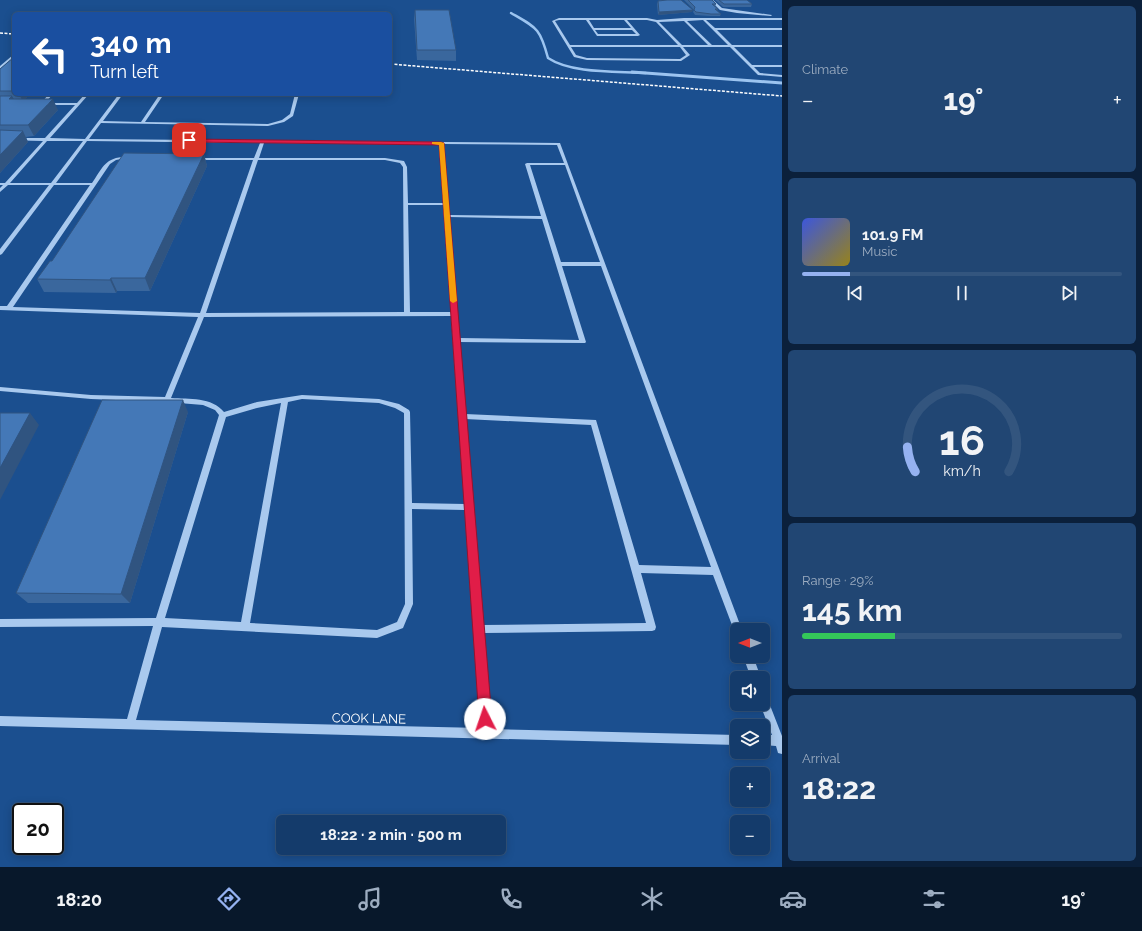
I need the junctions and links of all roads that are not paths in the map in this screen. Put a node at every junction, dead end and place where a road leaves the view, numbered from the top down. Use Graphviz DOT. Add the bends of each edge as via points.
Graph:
graph roads {
  1 [pos="711,0"];
  2 [pos="782,15"];
  3 [pos="587,19"];
  4 [pos="625,19"];
  5 [pos="684,19"];
  6 [pos="704,19"];
  7 [pos="782,19"];
  8 [pos="657,21"];
  9 [pos="593,29"];
  10 [pos="633,29"];
  11 [pos="714,29"];
  12 [pos="782,29"];
  13 [pos="569,46"];
  14 [pos="681,46"];
  15 [pos="711,46"];
  16 [pos="733,46"];
  17 [pos="782,46"];
  18 [pos="12,58"];
  19 [pos="751,66"];
  20 [pos="782,66"];
  21 [pos="0,68"];
  22 [pos="782,76"];
  23 [pos="49,96"];
  24 [pos="85,96"];
  25 [pos="119,96"];
  26 [pos="161,96"];
  27 [pos="297,96"];
  28 [pos="35,104"];
  29 [pos="42,104"];
  30 [pos="78,104"];
  31 [pos="99,122"];
  32 [pos="142,123"];
  33 [pos="0,139"];
  34 [pos="48,139"];
  35 [pos="86,139"];
  36 [pos="263,141"];
  37 [pos="441,143"];
  38 [pos="133,157"];
  39 [pos="195,158"];
  40 [pos="256,160"];
  41 [pos="566,164"];
  42 [pos="0,184"];
  43 [pos="7,184"];
  44 [pos="53,184"];
  45 [pos="94,184"];
  46 [pos="0,191"];
  47 [pos="405,204"];
  48 [pos="446,204"];
  49 [pos="447,216"];
  50 [pos="544,218"];
  51 [pos="0,253"];
  52 [pos="558,264"];
  53 [pos="603,264"];
  54 [pos="0,308"];
  55 [pos="9,308"];
  56 [pos="407,314"];
  57 [pos="454,314"];
  58 [pos="202,315"];
  59 [pos="456,340"];
  60 [pos="0,389"];
  61 [pos="167,400"];
  62 [pos="285,400"];
  63 [pos="223,415"];
  64 [pos="462,416"];
  65 [pos="408,506"];
  66 [pos="469,507"];
  67 [pos="636,569"];
  68 [pos="717,571"];
  69 [pos="159,622"];
  70 [pos="0,623"];
  71 [pos="736,623"];
  72 [pos="245,627"];
  73 [pos="478,629"];
  74 [pos="768,711"];
  75 [pos="0,722"];
  76 [pos="130,725"];
  77 [pos="486,734"];
  78 [pos="730,740"];
  79 [pos="770,742"];
  80 [pos="781,744"];
  1 -- 2 [label="street" via="721,9"];
  3 -- 4 [label="street"];
  3 -- 9 [label="street"];
  3 -- 13 [label="street" via="553,21"];
  4 -- 8 [label="street"];
  4 -- 10 [label="street"];
  5 -- 6 [label="street"];
  5 -- 8 [label="street"];
  5 -- 15 [label="street"];
  6 -- 7 [label="street"];
  6 -- 11 [label="street"];
  8 -- 14 [label="street"];
  9 -- 10 [label="street"];
  9 -- 10 [label="street" via="597,35 638,35"];
  11 -- 12 [label="street"];
  11 -- 16 [label="street"];
  13 -- 14 [label="street"];
  13 -- 14 [label="street" via="575,56 586,60 681,60 688,55"];
  14 -- 15 [label="street"];
  15 -- 16 [label="street"];
  16 -- 17 [label="street"];
  16 -- 19 [label="street"];
  18 -- 21 [label="street"];
  19 -- 20 [label="street"];
  19 -- 22 [label="street" via="759,74"];
  23 -- 29 [label="street"];
  24 -- 30 [label="street"];
  25 -- 31 [label="street"];
  26 -- 32 [label="street"];
  27 -- 32 [label="street" via="292,115 283,121 268,124"];
  28 -- 29 [label="street"];
  29 -- 30 [label="street"];
  30 -- 34 [label="street"];
  31 -- 32 [label="street"];
  31 -- 35 [label="street"];
  33 -- 34 [label="street"];
  34 -- 35 [label="street"];
  34 -- 43 [label="street"];
  35 -- 36 [label="street"];
  35 -- 44 [label="street"];
  36 -- 37 [label="street"];
  36 -- 40 [label="street"];
  37 -- 41 [label="street" via="559,144"];
  37 -- 48 [label="street"];
  38 -- 45 [label="street" via="115,159 108,163"];
  39 -- 40 [label="street"];
  40 -- 47 [label="street" via="396,160 402,162 405,167"];
  40 -- 58 [label="street"];
  41 -- 50 [label="street" via="527,164"];
  41 -- 53 [label="street"];
  42 -- 43 [label="street"];
  43 -- 44 [label="street"];
  43 -- 46 [label="street"];
  44 -- 45 [label="street"];
  44 -- 51 [label="street"];
  45 -- 55 [label="street"];
  47 -- 48 [label="street"];
  47 -- 56 [label="street"];
  48 -- 49 [label="street"];
  49 -- 50 [label="street"];
  49 -- 57 [label="street"];
  50 -- 52 [label="street"];
  52 -- 53 [label="street"];
  52 -- 59 [label="street" via="583,342"];
  53 -- 68 [label="street"];
  54 -- 55 [label="street"];
  55 -- 58 [label="street"];
  56 -- 57 [label="street"];
  56 -- 58 [label="street"];
  57 -- 59 [label="street"];
  58 -- 61 [label="street"];
  59 -- 64 [label="street"];
  60 -- 61 [label="street" via="91,397"];
  61 -- 63 [label="street" via="204,403 217,408"];
  62 -- 63 [label="street"];
  62 -- 65 [label="street" via="302,397 379,401 407,412"];
  62 -- 72 [label="street"];
  63 -- 69 [label="street"];
  64 -- 66 [label="street"];
  64 -- 67 [label="street" via="594,422"];
  65 -- 66 [label="street"];
  65 -- 72 [label="street" via="409,604 400,625 377,634"];
  66 -- 73 [label="street"];
  67 -- 68 [label="street"];
  67 -- 73 [label="street" via="652,627"];
  68 -- 71 [label="street"];
  69 -- 70 [label="street"];
  69 -- 72 [label="street"];
  69 -- 76 [label="street"];
  73 -- 77 [label="street"];
  74 -- 80 [label="street"];
  75 -- 76 [label="street, COOK LANE"];
  76 -- 77 [label="street, COOK LANE"];
  77 -- 78 [label="street, COOK LANE"];
  79 -- 80 [label="street"];
}
